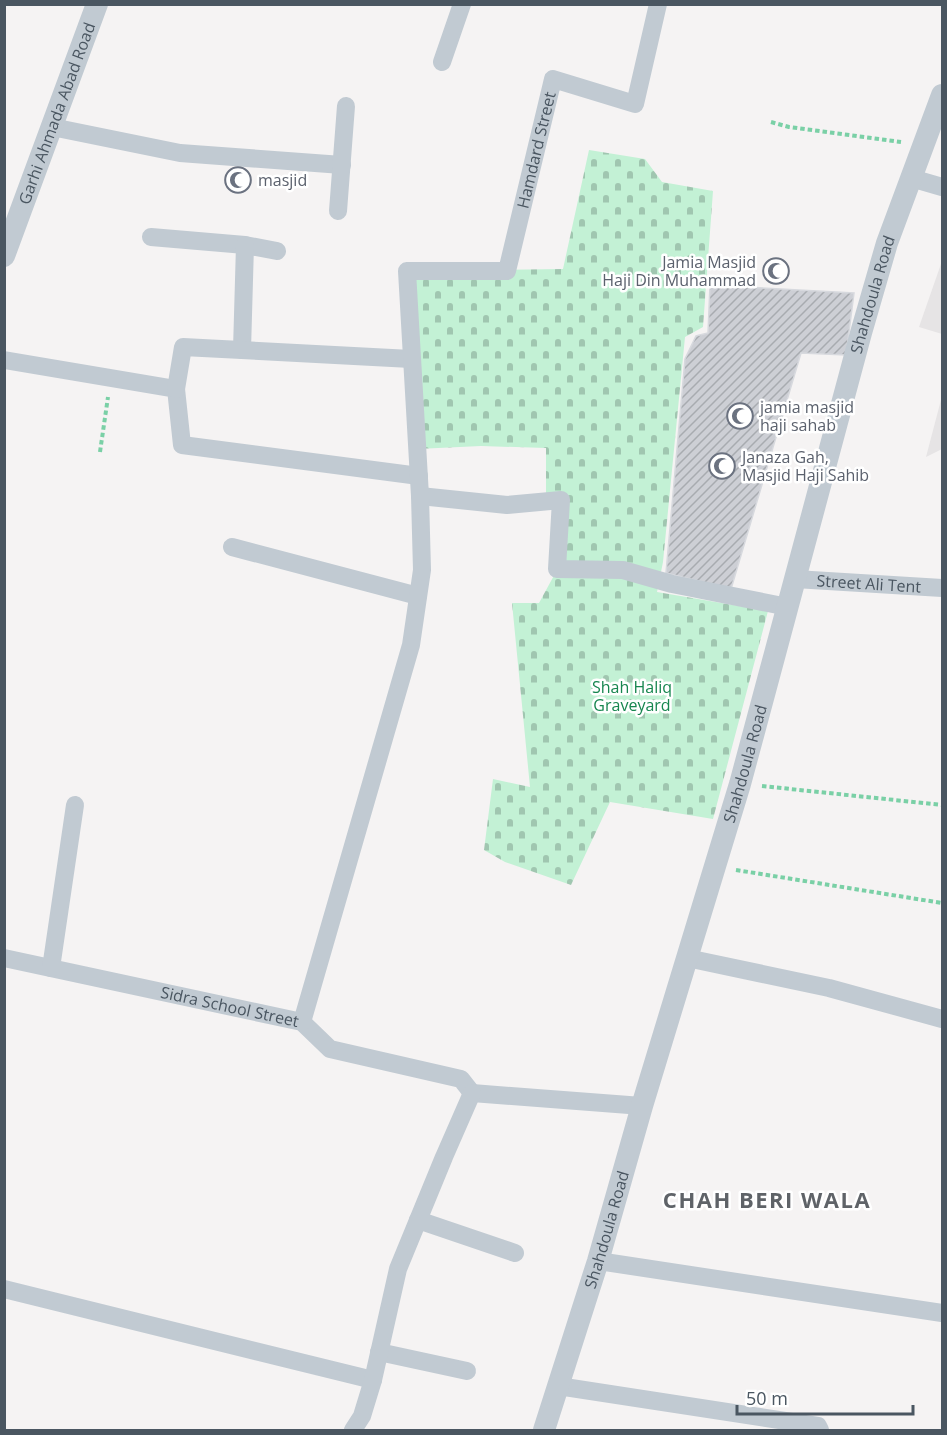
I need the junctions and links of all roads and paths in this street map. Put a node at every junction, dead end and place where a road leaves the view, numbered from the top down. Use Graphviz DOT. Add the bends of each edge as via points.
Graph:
graph roads {
  1 [pos="98,4"];
  2 [pos="462,4"];
  3 [pos="658,4"];
  4 [pos="442,62"];
  5 [pos="942,95"];
  6 [pos="346,106"];
  7 [pos="771,122"];
  8 [pos="52,127"];
  9 [pos="923,145"];
  10 [pos="342,165"];
  11 [pos="911,178"];
  12 [pos="942,187"];
  13 [pos="338,211"];
  14 [pos="151,237"];
  15 [pos="245,245"];
  16 [pos="277,251"];
  17 [pos="4,256"];
  18 [pos="242,350"];
  19 [pos="411,359"];
  20 [pos="4,360"];
  21 [pos="111,378"];
  22 [pos="176,389"];
  23 [pos="100,452"];
  24 [pos="418,476"];
  25 [pos="420,496"];
  26 [pos="232,547"];
  27 [pos="795,579"];
  28 [pos="942,588"];
  29 [pos="418,596"];
  30 [pos="788,607"];
  31 [pos="740,784"];
  32 [pos="75,805"];
  33 [pos="942,805"];
  34 [pos="714,866"];
  35 [pos="942,903"];
  36 [pos="4,957"];
  37 [pos="687,958"];
  38 [pos="51,968"];
  39 [pos="942,1019"];
  40 [pos="302,1022"];
  41 [pos="472,1093"];
  42 [pos="642,1106"];
  43 [pos="418,1220"];
  44 [pos="515,1253"];
  45 [pos="598,1261"];
  46 [pos="4,1289"];
  47 [pos="942,1313"];
  48 [pos="380,1352"];
  49 [pos="467,1371"];
  50 [pos="373,1380"];
  51 [pos="558,1386"];
  52 [pos="353,1431"];
  53 [pos="544,1431"];
  54 [pos="820,1431"];
  1 -- 8 [label="street, Garhi Ahmada Abad Road"];
  2 -- 4 [label="street"];
  3 -- 19 [label="street, Hamdard Street" via="635,104 553,79 507,271 407,271"];
  5 -- 9 [label="street, Shahdoula Road"];
  6 -- 10 [label="street"];
  7 -- 9 [label="path"];
  8 -- 10 [label="street" via="180,153"];
  8 -- 17 [label="street, Garhi Ahmada Abad Road"];
  9 -- 11 [label="street, Shahdoula Road"];
  10 -- 13 [label="street"];
  11 -- 12 [label="street"];
  11 -- 27 [label="street, Shahdoula Road" via="887,243"];
  14 -- 15 [label="street"];
  15 -- 16 [label="street"];
  15 -- 18 [label="street"];
  18 -- 19 [label="street"];
  18 -- 22 [label="street" via="183,346"];
  19 -- 24 [label="street"];
  20 -- 21 [label="street"];
  21 -- 22 [label="street"];
  21 -- 23 [label="path"];
  22 -- 24 [label="street" via="182,445"];
  24 -- 25 [label="street"];
  25 -- 29 [label="street" via="422,570"];
  25 -- 30 [label="street" via="507,505 561,500 557,570 623,570"];
  26 -- 29 [label="street"];
  27 -- 28 [label="street, Street Ali Tent"];
  27 -- 30 [label="street, Shahdoula Road"];
  29 -- 40 [label="street" via="411,645"];
  30 -- 31 [label="street, Shahdoula Road"];
  31 -- 33 [label="path"];
  31 -- 34 [label="street, Shahdoula Road"];
  32 -- 38 [label="street"];
  34 -- 35 [label="path"];
  34 -- 37 [label="street, Shahdoula Road"];
  36 -- 38 [label="street, Sidra School Street"];
  37 -- 39 [label="street" via="829,988"];
  37 -- 42 [label="street, Shahdoula Road"];
  38 -- 40 [label="street, Sidra School Street"];
  40 -- 41 [label="street, Sidra School Street" via="330,1049 461,1079"];
  41 -- 42 [label="street"];
  41 -- 43 [label="street"];
  42 -- 45 [label="street, Shahdoula Road"];
  43 -- 44 [label="street"];
  43 -- 48 [label="street" via="398,1269"];
  45 -- 47 [label="street"];
  45 -- 51 [label="street, Shahdoula Road"];
  46 -- 50 [label="street"];
  48 -- 49 [label="street"];
  48 -- 50 [label="street"];
  50 -- 52 [label="street"];
  51 -- 53 [label="street, Shahdoula Road"];
  51 -- 54 [label="street" via="818,1426"];
}
